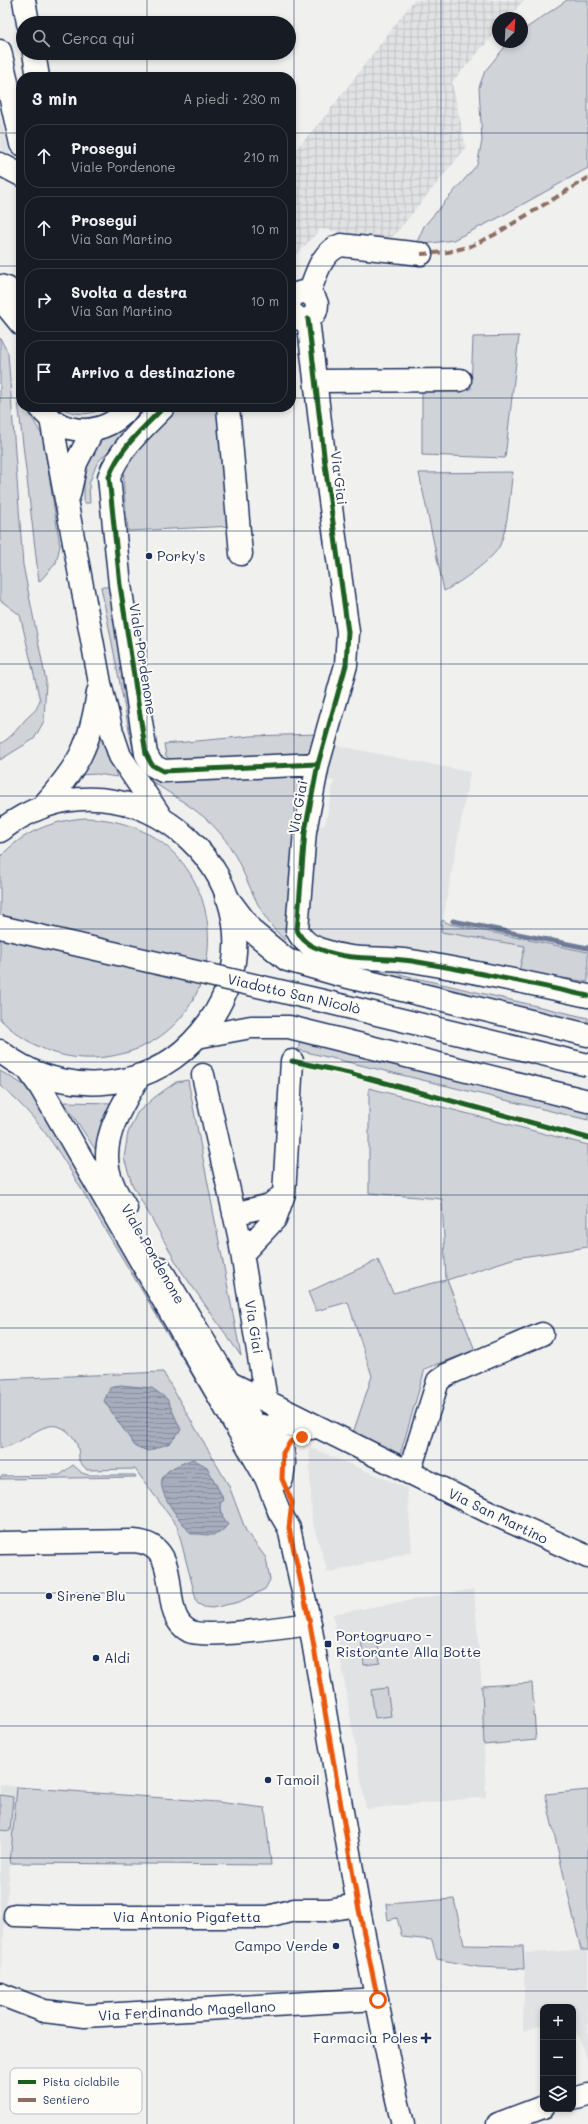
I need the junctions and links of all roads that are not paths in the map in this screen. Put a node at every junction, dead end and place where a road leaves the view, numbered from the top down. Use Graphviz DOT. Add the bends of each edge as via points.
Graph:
graph roads {
  1 [pos="24,0"];
  2 [pos="27,16"];
  3 [pos="0,51"];
  4 [pos="35,60"];
  5 [pos="37,72"];
  6 [pos="16,122"];
  7 [pos="0,164"];
  8 [pos="16,172"];
  9 [pos="421,254"];
  10 [pos="6,293"];
  11 [pos="300,296"];
  12 [pos="16,314"];
  13 [pos="300,316"];
  14 [pos="460,380"];
  15 [pos="317,381"];
  16 [pos="124,412"];
  17 [pos="159,412"];
  18 [pos="228,412"];
  19 [pos="45,413"];
  20 [pos="93,430"];
  21 [pos="67,502"];
  22 [pos="241,554"];
  23 [pos="100,683"];
  24 [pos="318,764"];
  25 [pos="42,807"];
  26 [pos="161,817"];
  27 [pos="1,830"];
  28 [pos="226,896"];
  29 [pos="0,927"];
  30 [pos="588,996"];
  31 [pos="588,1035"];
  32 [pos="196,1037"];
  33 [pos="0,1051"];
  34 [pos="292,1061"];
  35 [pos="588,1065"];
  36 [pos="27,1068"];
  37 [pos="140,1075"];
  38 [pos="203,1075"];
  39 [pos="588,1101"];
  40 [pos="284,1194"];
  41 [pos="238,1234"];
  42 [pos="158,1294"];
  43 [pos="542,1334"];
  44 [pos="230,1383"];
  45 [pos="275,1411"];
  46 [pos="254,1424"];
  47 [pos="322,1430"];
  48 [pos="283,1453"];
  49 [pos="409,1473"];
  50 [pos="282,1479"];
  51 [pos="289,1528"];
  52 [pos="0,1543"];
  53 [pos="588,1557"];
  54 [pos="310,1624"];
  55 [pos="358,1905"];
  56 [pos="15,1915"];
  57 [pos="0,1994"];
  58 [pos="378,2000"];
  59 [pos="588,2094"];
  60 [pos="576,2098"];
  61 [pos="540,2108"];
  62 [pos="403,2124"];
  63 [pos="498,2124"];
  1 -- 2 [label="main road"];
  3 -- 6 [label="main road"];
  4 -- 5 [label="main road"];
  7 -- 8 [label="main road"];
  9 -- 11 [label="main road" via="341,245 331,248"];
  10 -- 12 [label="main road"];
  11 -- 13 [label="main road" via="317,304 315,313"];
  13 -- 15 [label="main road, Via Giai"];
  14 -- 15 [label="main road"];
  15 -- 24 [label="main road, Via Giai" via="325,464 348,632 346,665 340,692"];
  16 -- 20 [label="main road, Viale Pordenone" via="114,422"];
  17 -- 24 [label="main road, Viale Pordenone" via="114,462 109,477 120,585 146,754 152,765 163,771"];
  18 -- 22 [label="main road"];
  19 -- 20 [label="main road, Viale Pordenone" via="61,425 75,430"];
  19 -- 21 [label="main road, Viale Pordenone"];
  20 -- 21 [label="main road, Viale Pordenone" via="76,463"];
  21 -- 23 [label="main road, Viale Pordenone"];
  23 -- 25 [label="main road, Viale Pordenone" via="93,725 81,758"];
  23 -- 26 [label="main road, Viale Pordenone" via="120,756"];
  24 -- 30 [label="main road, Via Giai" via="305,830 297,930 306,944 343,956 367,960 410,961"];
  25 -- 26 [label="main road, Viale Pordenone" via="72,800 102,799 132,805"];
  25 -- 27 [label="main road, Viale Pordenone" via="20,817"];
  26 -- 28 [label="main road, Viale Pordenone" via="188,837 205,855 216,872"];
  28 -- 31 [label="main road" via="253,932 287,960"];
  28 -- 32 [label="main road, Viale Pordenone" via="234,933 231,971 218,1006"];
  29 -- 35 [label="main road, Viadotto San Nicolò, bridge"];
  32 -- 37 [label="main road, Viale Pordenone" via="172,1059"];
  32 -- 39 [label="main road" via="256,1027 289,1027"];
  33 -- 36 [label="main road, Viale Pordenone"];
  34 -- 40 [label="main road"];
  36 -- 37 [label="main road, Viale Pordenone" via="48,1077 83,1084 117,1081"];
  36 -- 42 [label="main road, Viale Pordenone" via="41,1088"];
  37 -- 44 [label="main road, Viale Pordenone" via="112,1126 107,1166 112,1183"];
  38 -- 41 [label="main road"];
  40 -- 41 [label="main road"];
  40 -- 41 [label="main road" via="275,1219"];
  41 -- 45 [label="main road, Via Giai"];
  42 -- 46 [label="main road, Viale Pordenone" via="176,1308 246,1423"];
  42 -- 51 [label="main road, Viale Pordenone" via="266,1478"];
  43 -- 49 [label="main road" via="446,1375 438,1381"];
  44 -- 45 [label="main road, Via San Martino"];
  44 -- 46 [label="main road, Viale Pordenone"];
  45 -- 46 [label="main road, Via San Martino" via="268,1426"];
  45 -- 47 [label="main road, Via San Martino" via="301,1425"];
  45 -- 48 [label="main road, Via Giai"];
  46 -- 50 [label="main road, Viale Pordenone"];
  47 -- 48 [label="main road" via="291,1441"];
  47 -- 49 [label="main road, Via San Martino"];
  48 -- 50 [label="main road"];
  49 -- 53 [label="main road, Via San Martino" via="566,1549"];
  50 -- 51 [label="main road, Viale Pordenone" via="292,1502"];
  51 -- 54 [label="main road, Viale Pordenone"];
  52 -- 54 [label="main road" via="134,1541 147,1544 156,1549 163,1558 175,1612 181,1625 190,1632 208,1634"];
  54 -- 55 [label="main road, Viale Pordenone"];
  55 -- 56 [label="main road, Via Antonio Pigafetta" via="326,1910 294,1910 268,1917"];
  55 -- 58 [label="main road, Viale Pordenone"];
  57 -- 58 [label="main road, Via Ferdinando Magellano" via="44,2011 85,2016"];
  58 -- 62 [label="main road, Viale Pordenone"];
  59 -- 60 [label="main road"];
  61 -- 63 [label="main road"];
}
